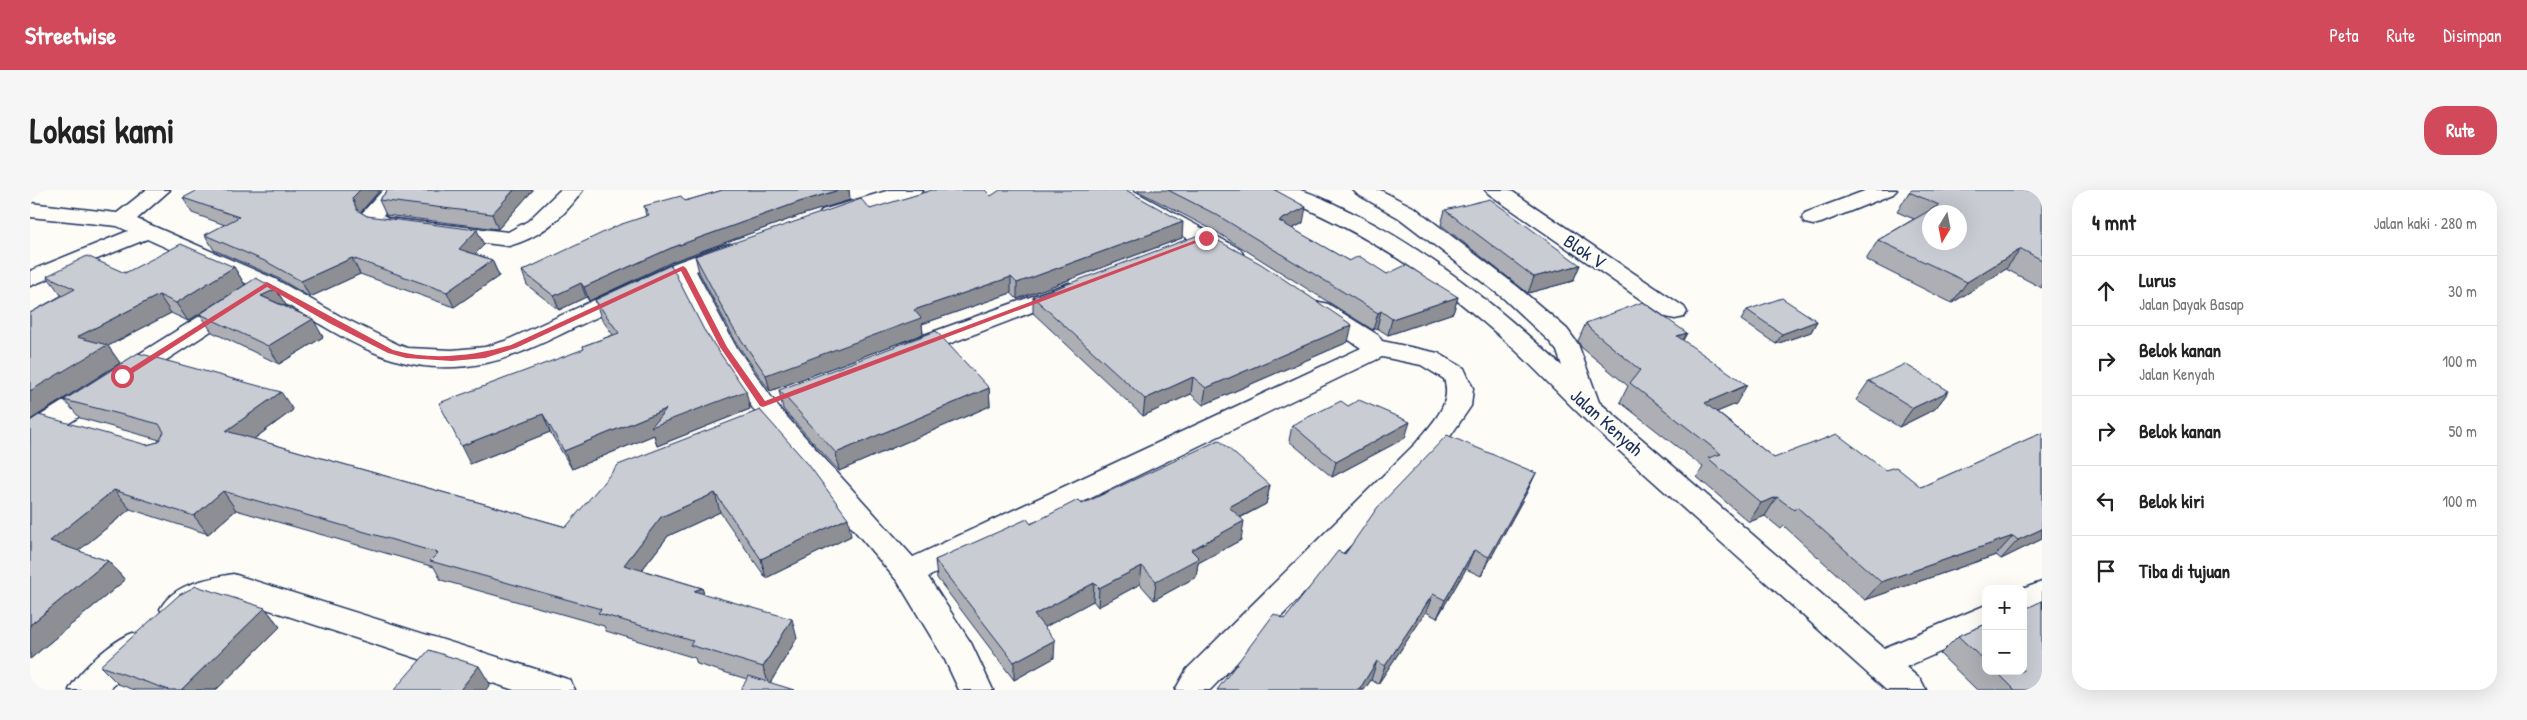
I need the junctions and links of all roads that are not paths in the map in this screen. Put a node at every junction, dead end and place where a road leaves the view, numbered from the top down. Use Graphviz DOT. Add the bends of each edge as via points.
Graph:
graph roads {
  1 [pos="159,190"];
  2 [pos="395,190"];
  3 [pos="572,190"];
  4 [pos="912,190"];
  5 [pos="1116,190"];
  6 [pos="1280,190"];
  7 [pos="1364,190"];
  8 [pos="1496,190"];
  9 [pos="1886,190"];
  10 [pos="30,210"];
  11 [pos="1813,218"];
  12 [pos="122,220"];
  13 [pos="810,222"];
  14 [pos="148,231"];
  15 [pos="1206,238"];
  16 [pos="746,245"];
  17 [pos="1178,249"];
  18 [pos="1252,265"];
  19 [pos="683,268"];
  20 [pos="30,279"];
  21 [pos="1086,283"];
  22 [pos="267,284"];
  23 [pos="1298,295"];
  24 [pos="1675,312"];
  25 [pos="1374,348"];
  26 [pos="883,360"];
  27 [pos="771,405"];
  28 [pos="1589,408"];
  29 [pos="743,424"];
  30 [pos="41,429"];
  31 [pos="79,430"];
  32 [pos="909,573"];
  33 [pos="2042,594"];
  34 [pos="2027,600"];
  35 [pos="1982,620"];
  36 [pos="434,650"];
  37 [pos="1880,664"];
  38 [pos="410,676"];
  39 [pos="86,690"];
  40 [pos="558,690"];
  41 [pos="976,690"];
  42 [pos="1192,690"];
  43 [pos="1909,690"];
  1 -- 12 [label="street"];
  2 -- 3 [label="street" via="372,214 382,224 509,239 532,230"];
  4 -- 13 [label="street"];
  5 -- 15 [label="street"];
  6 -- 28 [label="street, Jalan Kenyah" via="1353,219 1447,281 1550,368"];
  7 -- 28 [label="street" via="1406,213 1438,236 1510,292 1558,335 1569,350"];
  8 -- 24 [label="street, Blok V"];
  9 -- 11 [label="street"];
  10 -- 12 [label="street"];
  12 -- 14 [label="street"];
  14 -- 20 [label="street"];
  14 -- 22 [label="street"];
  15 -- 17 [label="street"];
  15 -- 18 [label="street"];
  16 -- 19 [label="street"];
  19 -- 22 [label="street" via="514,347 485,355 452,358 406,356 390,351"];
  19 -- 27 [label="street" via="723,347"];
  21 -- 26 [label="street"];
  22 -- 30 [label="street"];
  23 -- 25 [label="street"];
  25 -- 32 [label="street" via="1370,354"];
  25 -- 42 [label="street" via="1430,359 1455,374 1460,388 1458,406 1426,450 1199,679"];
  27 -- 29 [label="street"];
  27 -- 32 [label="street"];
  28 -- 37 [label="street, Jalan Kenyah"];
  30 -- 31 [label="street"];
  32 -- 41 [label="street" via="959,653"];
  33 -- 34 [label="street"];
  35 -- 37 [label="street"];
  36 -- 38 [label="street"];
  36 -- 39 [label="street" via="233,586 197,594 183,603"];
  36 -- 40 [label="street"];
  37 -- 43 [label="street, Jalan Kenyah"];
}
